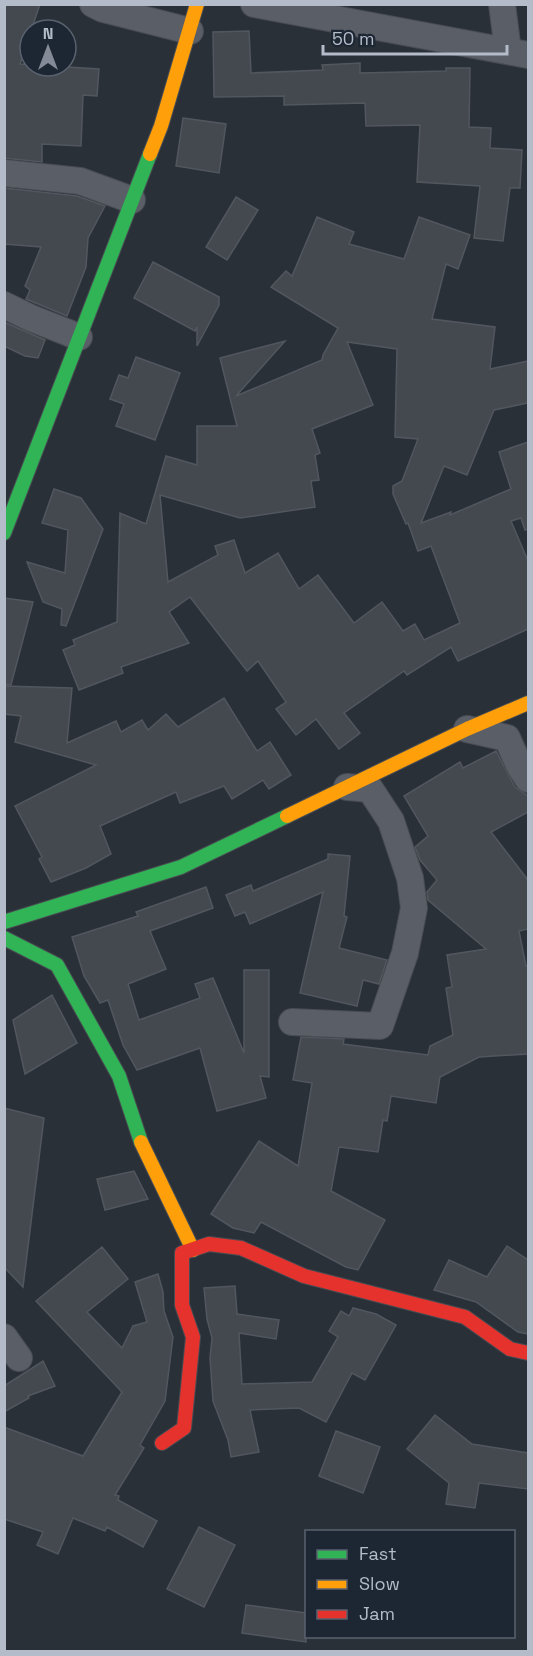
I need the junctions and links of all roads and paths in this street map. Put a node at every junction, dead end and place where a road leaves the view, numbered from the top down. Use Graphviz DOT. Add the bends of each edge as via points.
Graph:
graph roads {
  1 [pos="93,4"];
  2 [pos="197,4"];
  3 [pos="254,4"];
  4 [pos="502,4"];
  5 [pos="190,31"];
  6 [pos="518,53"];
  7 [pos="4,173"];
  8 [pos="132,200"];
  9 [pos="4,305"];
  10 [pos="79,337"];
  11 [pos="4,533"];
  12 [pos="528,703"];
  13 [pos="467,729"];
  14 [pos="528,779"];
  15 [pos="346,787"];
  16 [pos="4,922"];
  17 [pos="4,938"];
  18 [pos="292,1022"];
  19 [pos="193,1250"];
  20 [pos="4,1337"];
  21 [pos="528,1353"];
  22 [pos="19,1358"];
  23 [pos="162,1443"];
  1 -- 5 [label="street"];
  2 -- 5 [label="street"];
  3 -- 6 [label="street"];
  4 -- 6 [label="street"];
  5 -- 8 [label="street" via="161,126"];
  7 -- 8 [label="street" via="80,181"];
  8 -- 10 [label="street"];
  9 -- 10 [label="street"];
  10 -- 11 [label="street"];
  12 -- 13 [label="street"];
  13 -- 14 [label="street" via="507,738"];
  13 -- 15 [label="street"];
  15 -- 16 [label="street" via="181,867"];
  15 -- 18 [label="street" via="370,789 392,821 410,878 414,908 405,953 380,1026"];
  17 -- 19 [label="street" via="57,965 119,1076 137,1134"];
  19 -- 21 [label="street" via="209,1245 241,1248 304,1276 465,1317 510,1349"];
  19 -- 23 [label="street" via="182,1253 182,1305 193,1337 184,1428"];
  20 -- 22 [label="street"];
}
